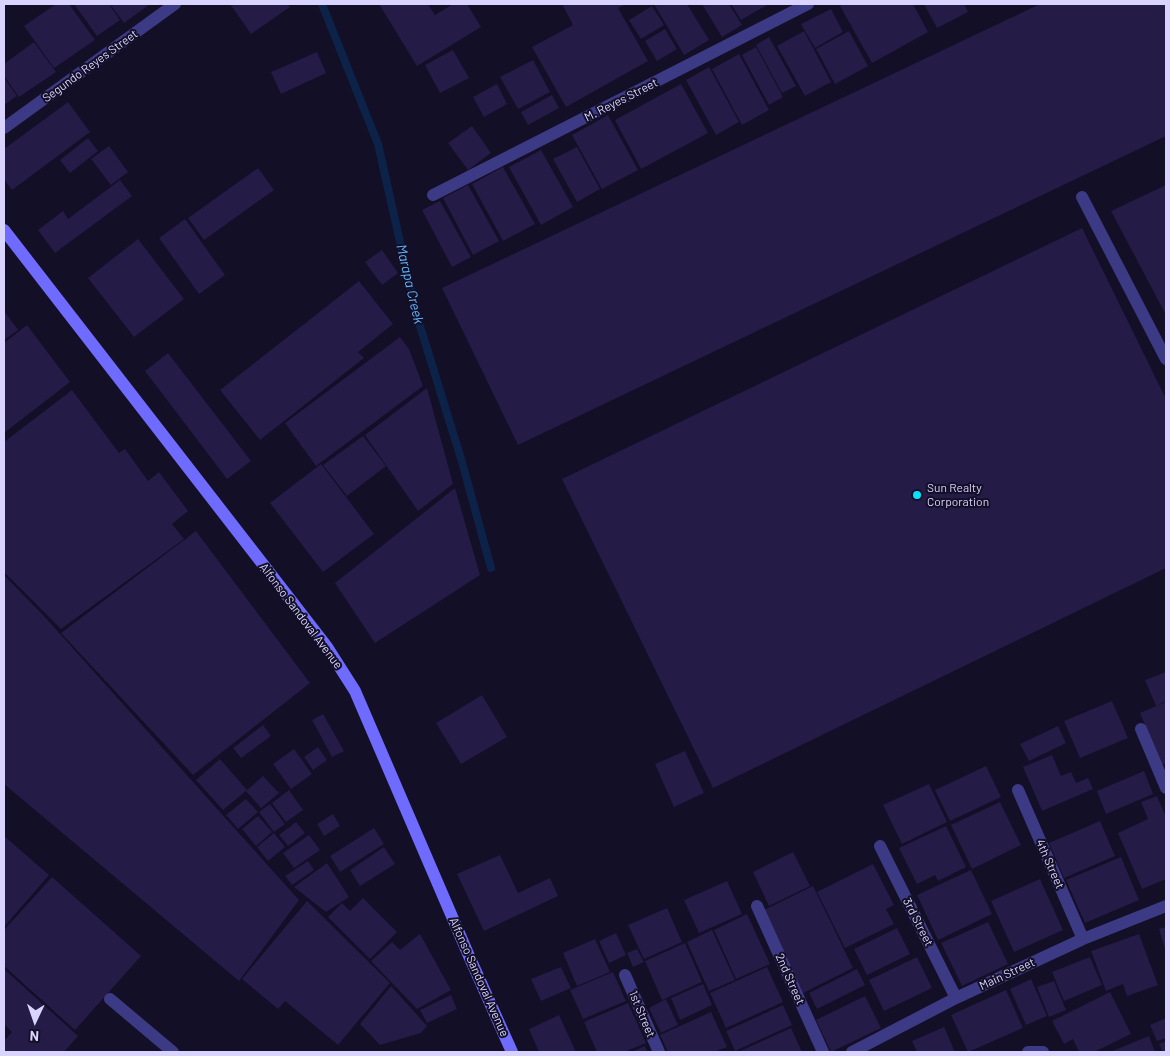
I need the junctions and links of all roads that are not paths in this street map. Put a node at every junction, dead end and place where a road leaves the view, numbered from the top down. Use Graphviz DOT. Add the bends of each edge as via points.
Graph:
graph roads {
  1 [pos="175,4"];
  2 [pos="808,4"];
  3 [pos="4,128"];
  4 [pos="434,195"];
  5 [pos="1082,197"];
  6 [pos="4,230"];
  7 [pos="1166,359"];
  8 [pos="1141,729"];
  9 [pos="1166,788"];
  10 [pos="1018,790"];
  11 [pos="880,846"];
  12 [pos="756,906"];
  13 [pos="1166,906"];
  14 [pos="1083,939"];
  15 [pos="626,975"];
  16 [pos="956,998"];
  17 [pos="110,999"];
  18 [pos="174,1052"];
  19 [pos="512,1052"];
  20 [pos="659,1052"];
  21 [pos="823,1052"];
  22 [pos="852,1052"];
  23 [pos="1028,1052"];
  24 [pos="1043,1052"];
  1 -- 3 [label="street, Segundo Reyes Street"];
  2 -- 4 [label="street, M. Reyes Street"];
  5 -- 7 [label="street"];
  6 -- 19 [label="main road, Alfonso Sandoval Avenue" via="327,647 355,692"];
  8 -- 9 [label="street"];
  10 -- 14 [label="street, 4th Street"];
  11 -- 16 [label="street, 3rd Street"];
  12 -- 21 [label="street, 2nd Street"];
  13 -- 14 [label="street, Main Street"];
  14 -- 16 [label="street, Main Street"];
  15 -- 20 [label="street, 1st Street"];
  16 -- 22 [label="street, Main Street"];
  17 -- 18 [label="street"];
  23 -- 24 [label="street"];
}
